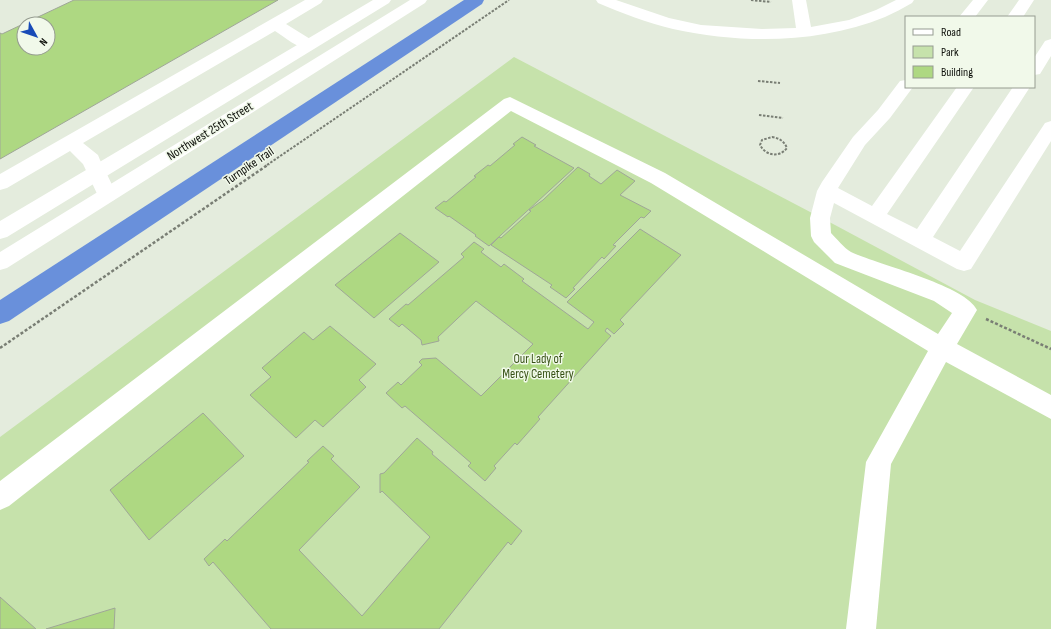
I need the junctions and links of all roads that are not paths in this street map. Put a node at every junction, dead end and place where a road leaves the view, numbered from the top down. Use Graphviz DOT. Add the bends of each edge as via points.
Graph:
graph roads {
  1 [pos="316,0"];
  2 [pos="384,0"];
  3 [pos="420,0"];
  4 [pos="603,0"];
  5 [pos="799,0"];
  6 [pos="907,0"];
  7 [pos="981,0"];
  8 [pos="1028,0"];
  9 [pos="968,16"];
  10 [pos="1017,16"];
  11 [pos="275,24"];
  12 [pos="804,32"];
  13 [pos="1051,44"];
  14 [pos="309,45"];
  15 [pos="1035,68"];
  16 [pos="905,86"];
  17 [pos="965,88"];
  18 [pos="1021,88"];
  19 [pos="1051,127"];
  20 [pos="71,142"];
  21 [pos="98,172"];
  22 [pos="0,183"];
  23 [pos="827,191"];
  24 [pos="107,195"];
  25 [pos="875,216"];
  26 [pos="0,231"];
  27 [pos="921,240"];
  28 [pos="0,262"];
  29 [pos="942,348"];
  30 [pos="1051,408"];
  31 [pos="0,497"];
  32 [pos="861,629"];
  1 -- 11 [label="main road"];
  2 -- 14 [label="main road, Northwest 25th Street"];
  3 -- 24 [label="main road, Northwest 25th Street"];
  4 -- 12 [label="main road" via="648,17 688,26 763,34"];
  5 -- 12 [label="main road"];
  6 -- 12 [label="main road" via="858,22"];
  7 -- 9 [label="main road"];
  8 -- 10 [label="main road"];
  11 -- 14 [label="main road"];
  11 -- 20 [label="main road"];
  13 -- 15 [label="main road"];
  14 -- 21 [label="main road, Northwest 25th Street"];
  16 -- 23 [label="main road" via="859,141"];
  17 -- 25 [label="main road"];
  18 -- 27 [label="main road"];
  19 -- 27 [label="main road" via="964,263"];
  20 -- 21 [label="main road" via="91,160"];
  20 -- 22 [label="main road"];
  21 -- 24 [label="main road"];
  21 -- 26 [label="main road, Northwest 25th Street"];
  23 -- 25 [label="main road"];
  23 -- 29 [label="main road" via="820,218 821,236 842,257 942,295 966,310"];
  24 -- 28 [label="main road, Northwest 25th Street"];
  25 -- 27 [label="main road"];
  29 -- 30 [label="main road"];
  29 -- 31 [label="main road" via="658,178 510,103"];
  29 -- 32 [label="main road" via="879,462"];
}
